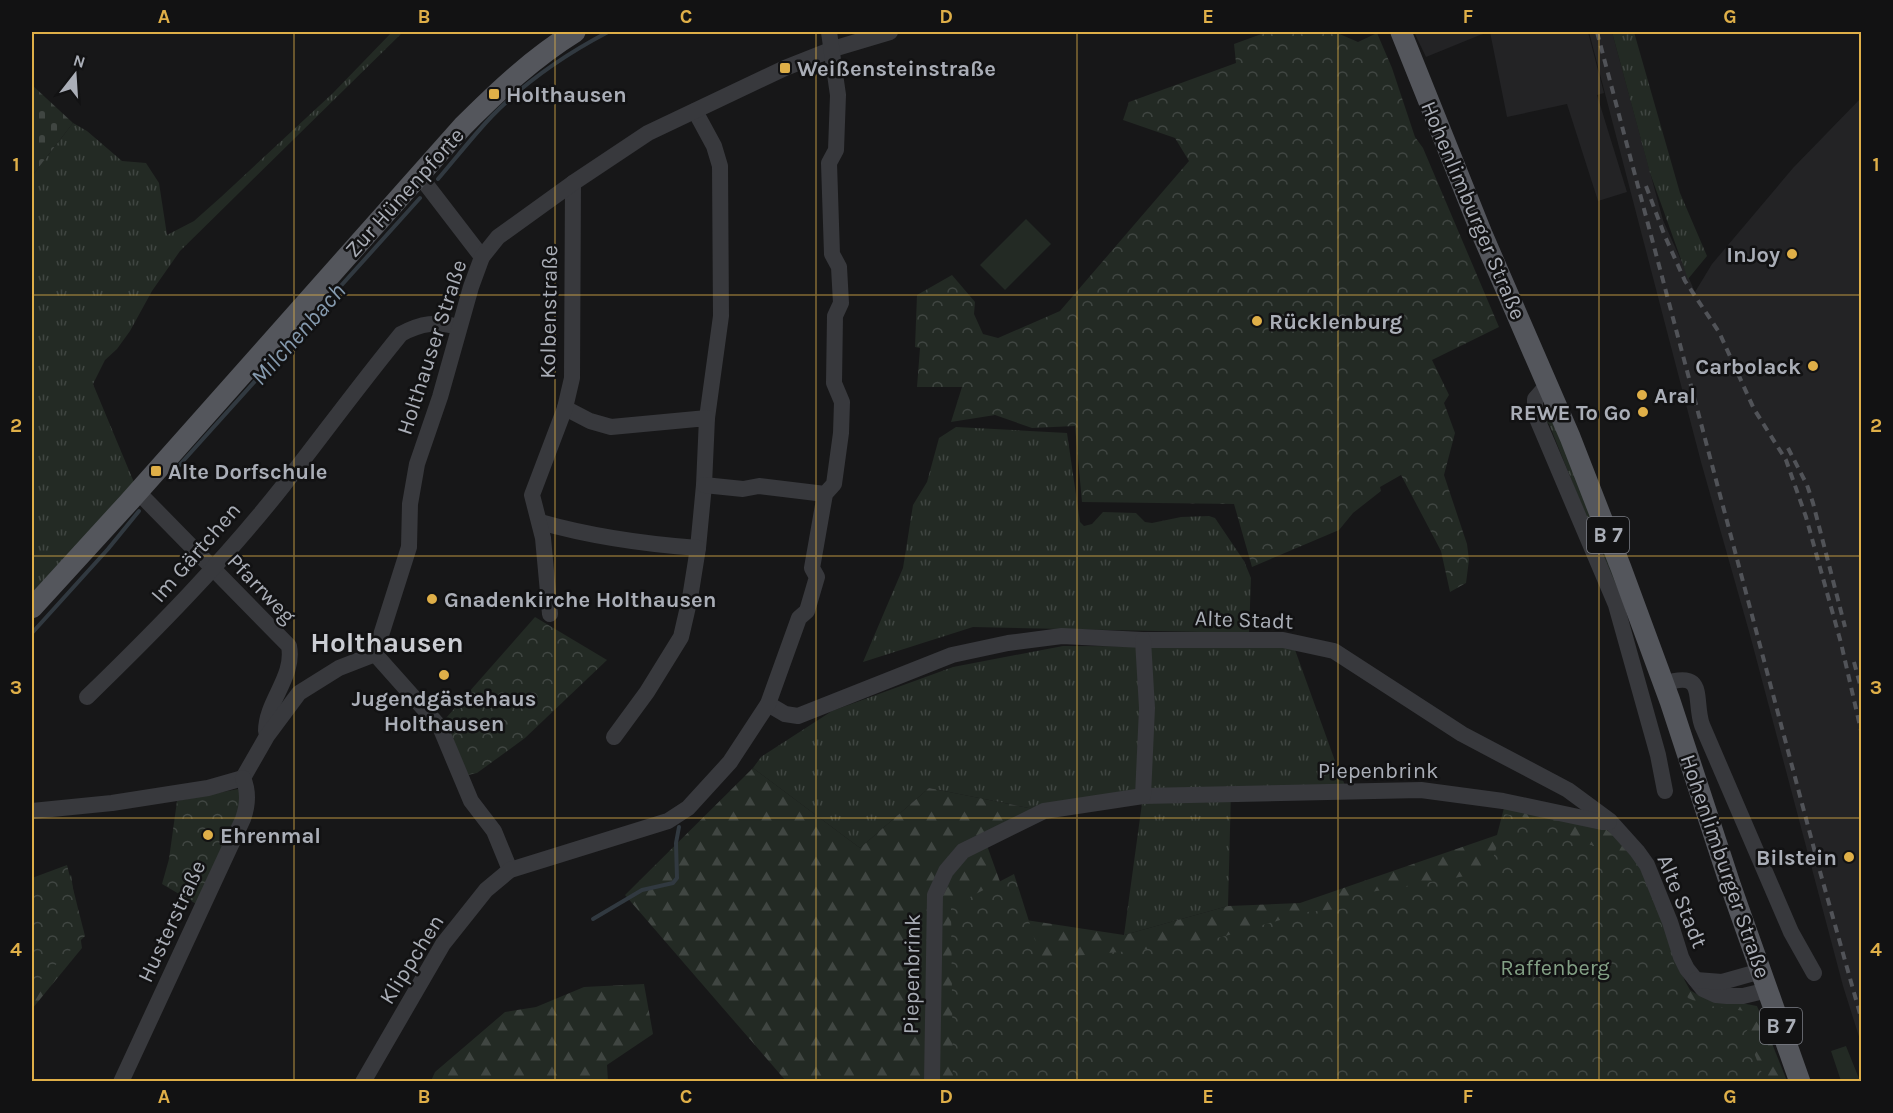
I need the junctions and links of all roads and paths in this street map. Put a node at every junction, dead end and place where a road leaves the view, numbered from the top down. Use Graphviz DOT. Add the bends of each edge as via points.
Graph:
graph roads {
  1 [pos="575,32"];
  2 [pos="829,32"];
  3 [pos="890,32"];
  4 [pos="1401,32"];
  5 [pos="833,49"];
  6 [pos="695,111"];
  7 [pos="419,175"];
  8 [pos="573,183"];
  9 [pos="482,257"];
  10 [pos="459,327"];
  11 [pos="1549,388"];
  12 [pos="565,408"];
  13 [pos="707,418"];
  14 [pos="704,485"];
  15 [pos="138,492"];
  16 [pos="825,494"];
  17 [pos="540,522"];
  18 [pos="698,548"];
  19 [pos="213,569"];
  20 [pos="32,608"];
  21 [pos="550,614"];
  22 [pos="1143,640"];
  23 [pos="375,654"];
  24 [pos="1664,684"];
  25 [pos="87,697"];
  26 [pos="768,704"];
  27 [pos="267,736"];
  28 [pos="614,737"];
  29 [pos="243,778"];
  30 [pos="1665,791"];
  31 [pos="1143,796"];
  32 [pos="32,811"];
  33 [pos="1610,821"];
  34 [pos="510,870"];
  35 [pos="1814,973"];
  36 [pos="1765,980"];
  37 [pos="121,1082"];
  38 [pos="363,1082"];
  39 [pos="932,1082"];
  40 [pos="1800,1082"];
  1 -- 7 [label="main road, Zur Hünenpforte" via="494,94"];
  2 -- 5 [label="street"];
  3 -- 5 [label="street, Holthauser Straße"];
  4 -- 11 [label="main road, Hohenlimburger Straße / B 7"];
  5 -- 6 [label="street, Holthauser Straße"];
  5 -- 16 [label="street" via="838,95 836,150 829,163 832,254 839,267 841,303 834,316 834,383 842,402 834,484"];
  6 -- 8 [label="street, Holthauser Straße" via="648,134"];
  6 -- 13 [label="street" via="720,166 721,316"];
  7 -- 9 [label="street"];
  7 -- 15 [label="main road, Zur Hünenpforte"];
  8 -- 9 [label="street, Holthauser Straße" via="498,237"];
  8 -- 12 [label="street, Kolbenstraße" via="572,378"];
  9 -- 10 [label="street, Holthauser Straße"];
  10 -- 19 [label="street, Im Gärtchen" via="429,323 401,334"];
  10 -- 23 [label="street, Holthauser Straße" via="417,464 410,504 409,547"];
  11 -- 24 [label="main road, Hohenlimburger Straße / B 7"];
  11 -- 30 [label="street, Hohenlimburger Straße" via="1535,399 1535,414 1616,605"];
  12 -- 13 [label="street" via="611,428"];
  12 -- 17 [label="street, Kolbenstraße" via="532,495"];
  13 -- 14 [label="street"];
  14 -- 16 [label="street" via="743,489 759,486"];
  14 -- 18 [label="street"];
  15 -- 19 [label="street, Pfarrweg"];
  15 -- 20 [label="main road, Zur Hünenpforte"];
  16 -- 26 [label="street" via="812,568 817,577"];
  17 -- 18 [label="street" via="634,543"];
  17 -- 21 [label="street, Kolbenstraße"];
  18 -- 28 [label="street" via="681,637"];
  19 -- 25 [label="street, Im Gärtchen"];
  19 -- 27 [label="street, Pfarrweg" via="289,646 289,668 265,728"];
  22 -- 26 [label="street, Alte Stadt" via="1062,636 1008,643 952,655 798,716"];
  22 -- 31 [label="street" via="1147,708"];
  22 -- 33 [label="street, Alte Stadt" via="1283,640 1334,651 1462,734 1568,790"];
  23 -- 27 [label="street" via="339,668 299,693"];
  23 -- 34 [label="street" via="440,727 471,801 494,831"];
  24 -- 35 [label="street, Hohenlimburger Straße" via="1678,679 1697,687 1702,726 1791,932"];
  24 -- 36 [label="main road, Hohenlimburger Straße / B 7"];
  26 -- 34 [label="street, Klippchen" via="730,762 688,808 668,821"];
  27 -- 29 [label="street"];
  29 -- 32 [label="street" via="208,788"];
  29 -- 37 [label="street, Husterstraße" via="248,790 246,812"];
  31 -- 33 [label="street, Piepenbrink" via="1421,790"];
  31 -- 39 [label="street, Piepenbrink" via="1044,811 963,851 946,871 935,895"];
  33 -- 36 [label="street, Alte Stadt" via="1647,866 1681,957 1695,980"];
  34 -- 38 [label="street, Klippchen" via="486,890 443,944"];
  36 -- 40 [label="main road, Hohenlimburger Straße / B 7"];
}
